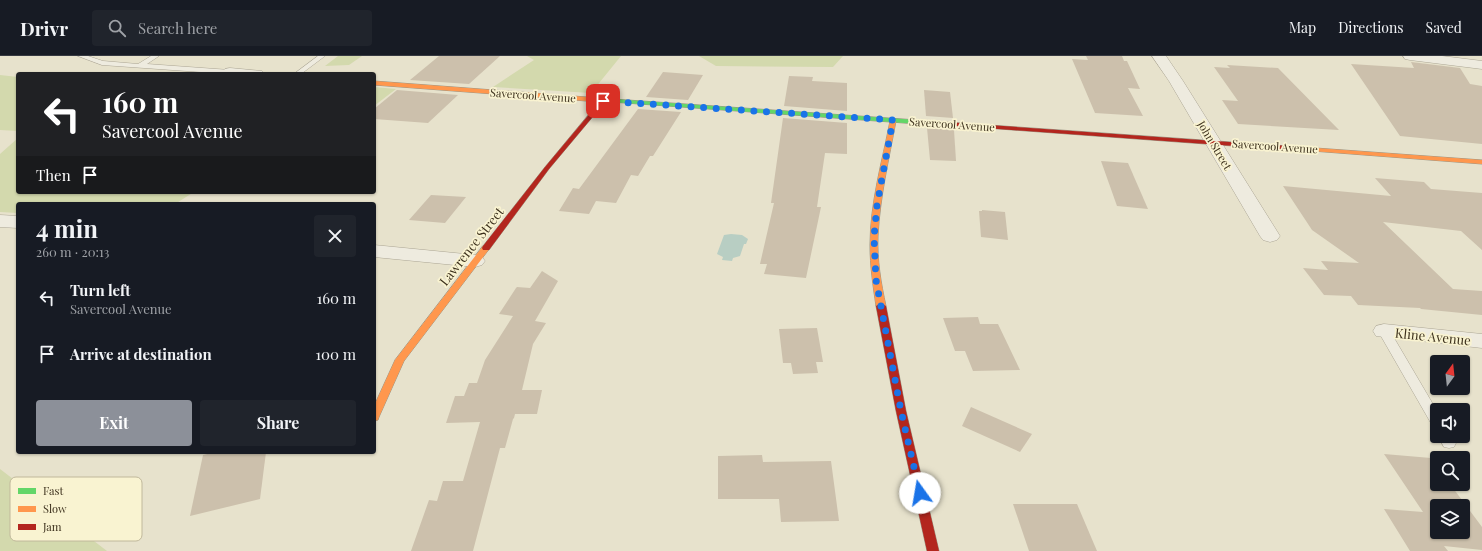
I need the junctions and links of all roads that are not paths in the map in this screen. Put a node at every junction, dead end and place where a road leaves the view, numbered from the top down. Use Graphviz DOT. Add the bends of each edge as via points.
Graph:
graph roads {
  1 [pos="81,56"];
  2 [pos="156,56"];
  3 [pos="322,56"];
  4 [pos="1159,56"];
  5 [pos="1410,56"];
  6 [pos="1482,65"];
  7 [pos="139,66"];
  8 [pos="230,72"];
  9 [pos="300,72"];
  10 [pos="376,83"];
  11 [pos="603,101"];
  12 [pos="893,120"];
  13 [pos="1212,142"];
  14 [pos="1482,162"];
  15 [pos="0,221"];
  16 [pos="16,222"];
  17 [pos="1270,236"];
  18 [pos="376,251"];
  19 [pos="475,261"];
  20 [pos="1384,331"];
  21 [pos="1482,341"];
  22 [pos="1430,410"];
  23 [pos="376,413"];
  24 [pos="933,551"];
  1 -- 7 [label="lane" via="102,63"];
  2 -- 7 [label="lane"];
  3 -- 9 [label="lane"];
  4 -- 13 [label="street, John Street"];
  5 -- 6 [label="street"];
  7 -- 8 [label="lane"];
  10 -- 11 [label="street, Savercool Avenue"];
  11 -- 12 [label="street, Savercool Avenue"];
  11 -- 19 [label="street, Lawrence Street"];
  12 -- 13 [label="street, Savercool Avenue"];
  12 -- 24 [label="street" via="877,205 874,237 876,280 901,411"];
  13 -- 14 [label="street, Savercool Avenue"];
  13 -- 17 [label="street, John Street"];
  15 -- 16 [label="street"];
  18 -- 19 [label="street"];
  19 -- 23 [label="street, Lawrence Street" via="400,360"];
  20 -- 21 [label="street, Kline Avenue"];
  20 -- 22 [label="lane"];
}
